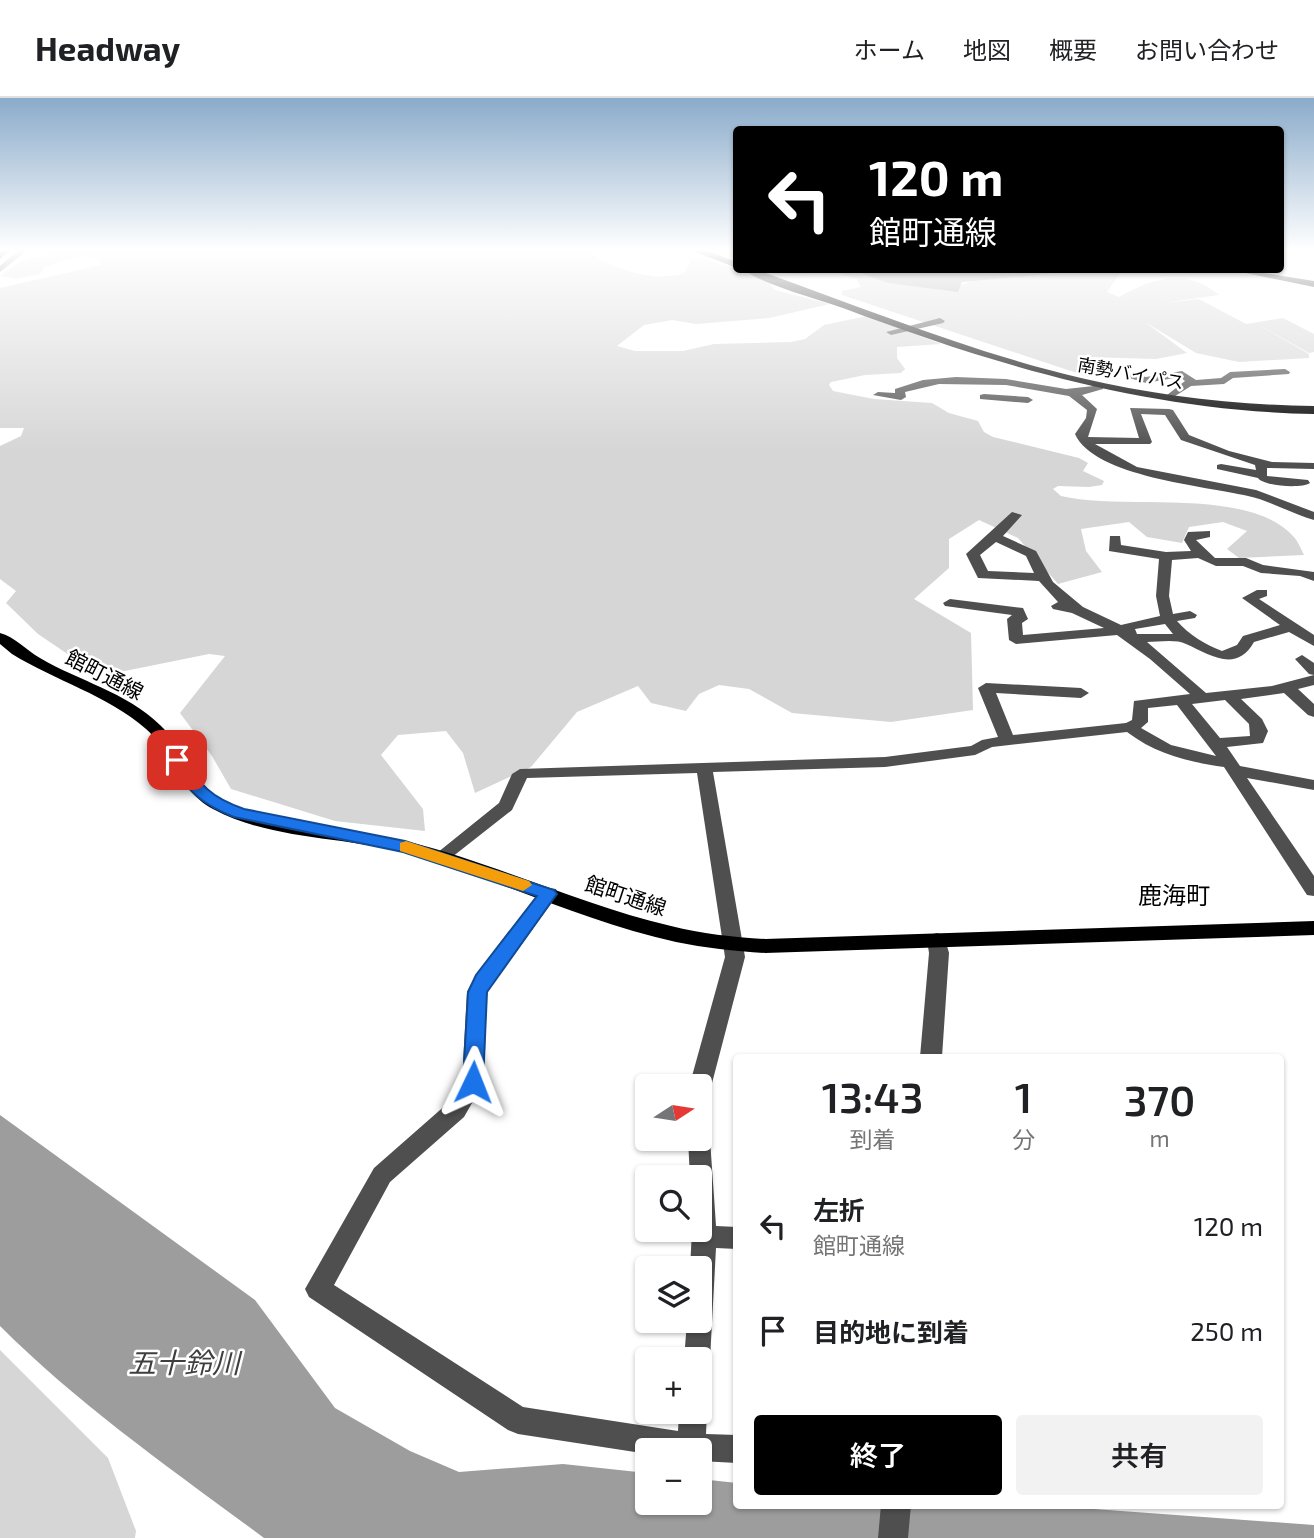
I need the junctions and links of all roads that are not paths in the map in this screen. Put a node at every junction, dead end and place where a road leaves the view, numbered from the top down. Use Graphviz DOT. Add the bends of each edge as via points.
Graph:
graph roads {
  1 [pos="880,316"];
  2 [pos="894,316"];
  3 [pos="940,321"];
  4 [pos="891,332"];
  5 [pos="1285,372"];
  6 [pos="1131,377"];
  7 [pos="1194,383"];
  8 [pos="1099,387"];
  9 [pos="1047,389"];
  10 [pos="1070,391"];
  11 [pos="878,395"];
  12 [pos="1172,395"];
  13 [pos="984,397"];
  14 [pos="1028,400"];
  15 [pos="1013,405"];
  16 [pos="1314,407"];
  17 [pos="1084,440"];
  18 [pos="1261,462"];
  19 [pos="1314,466"];
  20 [pos="1221,467"];
  21 [pos="1263,477"];
  22 [pos="1304,483"];
  23 [pos="1255,494"];
  24 [pos="1016,515"];
  25 [pos="1314,516"];
  26 [pos="1206,534"];
  27 [pos="995,537"];
  28 [pos="1115,539"];
  29 [pos="1200,554"];
  30 [pos="1166,556"];
  31 [pos="1040,577"];
  32 [pos="1314,577"];
  33 [pos="1262,593"];
  34 [pos="950,603"];
  35 [pos="1058,606"];
  36 [pos="1076,607"];
  37 [pos="1190,615"];
  38 [pos="1168,617"];
  39 [pos="1290,627"];
  40 [pos="1116,631"];
  41 [pos="0,637"];
  42 [pos="1132,638"];
  43 [pos="1185,638"];
  44 [pos="1314,642"];
  45 [pos="1302,659"];
  46 [pos="1314,671"];
  47 [pos="1314,680"];
  48 [pos="1286,686"];
  49 [pos="1081,692"];
  50 [pos="1229,696"];
  51 [pos="1202,698"];
  52 [pos="1180,699"];
  53 [pos="1314,712"];
  54 [pos="1130,727"];
  55 [pos="1007,740"];
  56 [pos="1216,743"];
  57 [pos="705,766"];
  58 [pos="1232,767"];
  59 [pos="1314,785"];
  60 [pos="441,857"];
  61 [pos="1314,890"];
  62 [pos="548,894"];
  63 [pos="1314,928"];
  64 [pos="937,940"];
  65 [pos="733,946"];
  66 [pos="931,1054"];
  67 [pos="704,1074"];
  68 [pos="712,1236"];
  69 [pos="733,1238"];
  70 [pos="635,1438"];
  71 [pos="712,1448"];
  72 [pos="733,1449"];
  73 [pos="896,1509"];
  74 [pos="893,1538"];
  1 -- 8 [label="highway, 南勢バイパス" via="1004,360"];
  2 -- 12 [label="highway, 南勢バイパス" via="1020,360"];
  3 -- 4 [label="street"];
  5 -- 7 [label="street" via="1230,375 1224,381"];
  6 -- 7 [label="street" via="1146,380 1182,374"];
  7 -- 12 [label="street"];
  8 -- 10 [label="street"];
  8 -- 16 [label="highway, 南勢バイパス" via="1205,403"];
  9 -- 10 [label="street"];
  9 -- 11 [label="street" via="1006,382 946,382 910,384 899,391 901,397"];
  9 -- 14 [label="street"];
  10 -- 17 [label="street" via="1093,409 1081,434"];
  12 -- 16 [label="highway, 南勢バイパス"];
  13 -- 14 [label="street"];
  14 -- 15 [label="street"];
  17 -- 18 [label="street" via="1146,442 1133,410 1169,412 1185,438"];
  17 -- 23 [label="street" via="1133,469"];
  18 -- 19 [label="street"];
  18 -- 21 [label="street"];
  20 -- 21 [label="street"];
  21 -- 22 [label="street"];
  21 -- 23 [label="street" via="1264,485"];
  23 -- 25 [label="street"];
  24 -- 27 [label="street"];
  26 -- 29 [label="street" via="1193,535 1190,540"];
  27 -- 31 [label="street" via="1031,554"];
  27 -- 31 [label="street" via="973,554 983,575"];
  28 -- 30 [label="street" via="1114,548"];
  29 -- 30 [label="street"];
  29 -- 32 [label="street" via="1218,564 1245,562 1260,569 1290,569"];
  30 -- 38 [label="street" via="1160,597"];
  31 -- 36 [label="street"];
  33 -- 39 [label="street" via="1249,597"];
  34 -- 40 [label="street" via="1018,611 1021,619 1014,619 1016,640"];
  35 -- 36 [label="street"];
  36 -- 40 [label="street"];
  37 -- 38 [label="street"];
  38 -- 42 [label="street" via="1127,626"];
  38 -- 43 [label="street" via="1170,626"];
  39 -- 43 [label="street" via="1248,639 1243,648 1224,656"];
  39 -- 44 [label="street"];
  40 -- 42 [label="street"];
  41 -- 60 [label="main road, 館町通線" via="42,667 143,719 166,744 188,781 218,805 273,822 377,840"];
  42 -- 43 [label="street"];
  42 -- 51 [label="street" via="1186,679"];
  45 -- 46 [label="street"];
  47 -- 48 [label="street"];
  48 -- 50 [label="street"];
  48 -- 53 [label="street"];
  49 -- 55 [label="street" via="986,688"];
  50 -- 51 [label="street"];
  50 -- 56 [label="street" via="1260,731 1257,740"];
  51 -- 52 [label="street"];
  52 -- 54 [label="street" via="1140,705 1140,722"];
  52 -- 56 [label="street"];
  54 -- 55 [label="street"];
  54 -- 58 [label="street" via="1152,744 1178,755"];
  55 -- 57 [label="street" via="975,750 885,762"];
  56 -- 58 [label="street"];
  57 -- 60 [label="street" via="520,774 506,806"];
  57 -- 65 [label="street"];
  58 -- 59 [label="street"];
  58 -- 61 [label="street"];
  60 -- 62 [label="main road, 館町通線"];
  62 -- 65 [label="main road, 館町通線" via="652,929"];
  62 -- 70 [label="street" via="477,992 473,1082 456,1110 382,1175 318,1289 518,1420"];
  63 -- 64 [label="main road, 館町通線"];
  64 -- 65 [label="main road, 館町通線"];
  64 -- 66 [label="street"];
  65 -- 67 [label="street" via="735,957"];
  68 -- 69 [label="street"];
  71 -- 72 [label="street"];
  73 -- 74 [label="street"];
}
